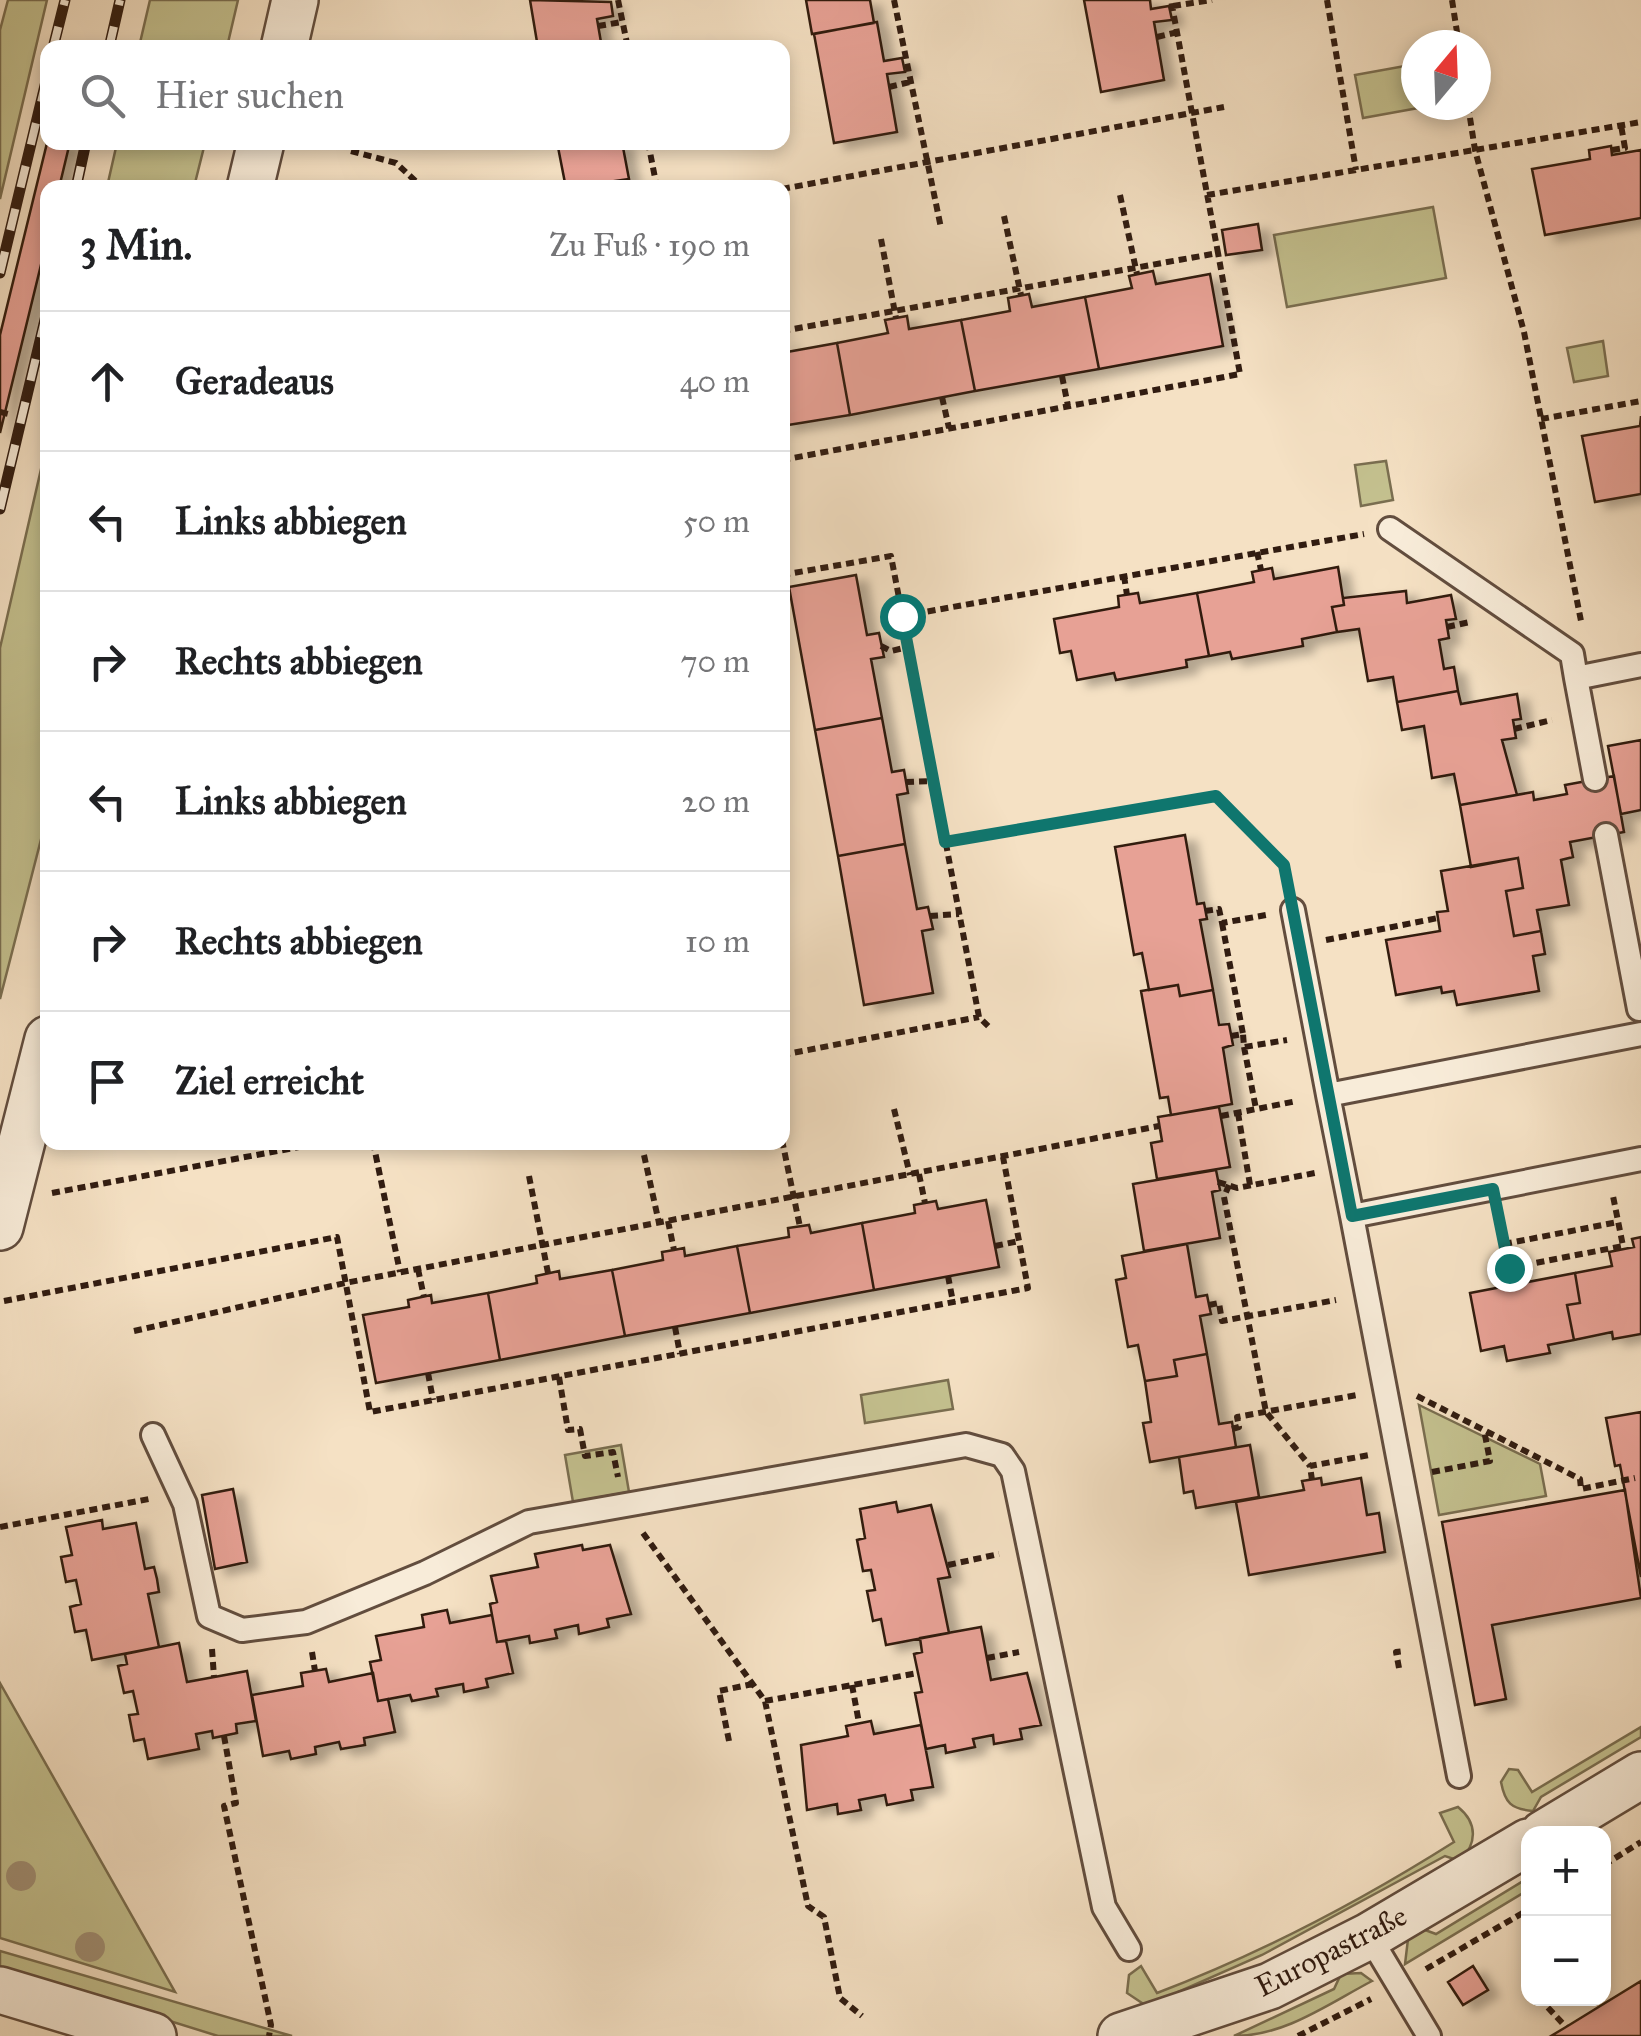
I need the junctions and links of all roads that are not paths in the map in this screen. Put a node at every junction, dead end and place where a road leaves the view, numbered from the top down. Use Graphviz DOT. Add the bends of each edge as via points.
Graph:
graph roads {
  1 [pos="295,0"];
  2 [pos="286,40"];
  3 [pos="259,150"];
  4 [pos="252,180"];
  5 [pos="1390,530"];
  6 [pos="1641,666"];
  7 [pos="1576,678"];
  8 [pos="1595,780"];
  9 [pos="1606,835"];
  10 [pos="1292,910"];
  11 [pos="1640,1012"];
  12 [pos="1641,1034"];
  13 [pos="40,1069"];
  14 [pos="1328,1095"];
  15 [pos="1641,1159"];
  16 [pos="1352,1216"];
  17 [pos="0,1226"];
  18 [pos="153,1434"];
  19 [pos="1641,1774"];
  20 [pos="1460,1776"];
  21 [pos="1556,1826"];
  22 [pos="1521,1846"];
  23 [pos="1369,1936"];
  24 [pos="1129,1948"];
  25 [pos="0,1990"];
  26 [pos="152,2036"];
  27 [pos="1121,2036"];
  28 [pos="1428,2036"];
  1 -- 2 [label="street"];
  3 -- 4 [label="street"];
  5 -- 7 [label="lane" via="1572,654"];
  6 -- 7 [label="lane"];
  7 -- 8 [label="lane"];
  9 -- 11 [label="lane"];
  10 -- 14 [label="lane"];
  12 -- 14 [label="lane"];
  13 -- 17 [label="street"];
  14 -- 16 [label="lane"];
  15 -- 16 [label="lane"];
  16 -- 20 [label="lane"];
  18 -- 24 [label="lane" via="180,1492 208,1616 242,1630 306,1622 425,1574 528,1522 966,1446 1002,1456 1013,1471 1104,1907"];
  19 -- 21 [label="street"];
  22 -- 23 [label="street, Europastraße"];
  23 -- 27 [label="street, Europastraße" via="1270,1986"];
  23 -- 28 [label="lane"];
  25 -- 26 [label="street"];
}
